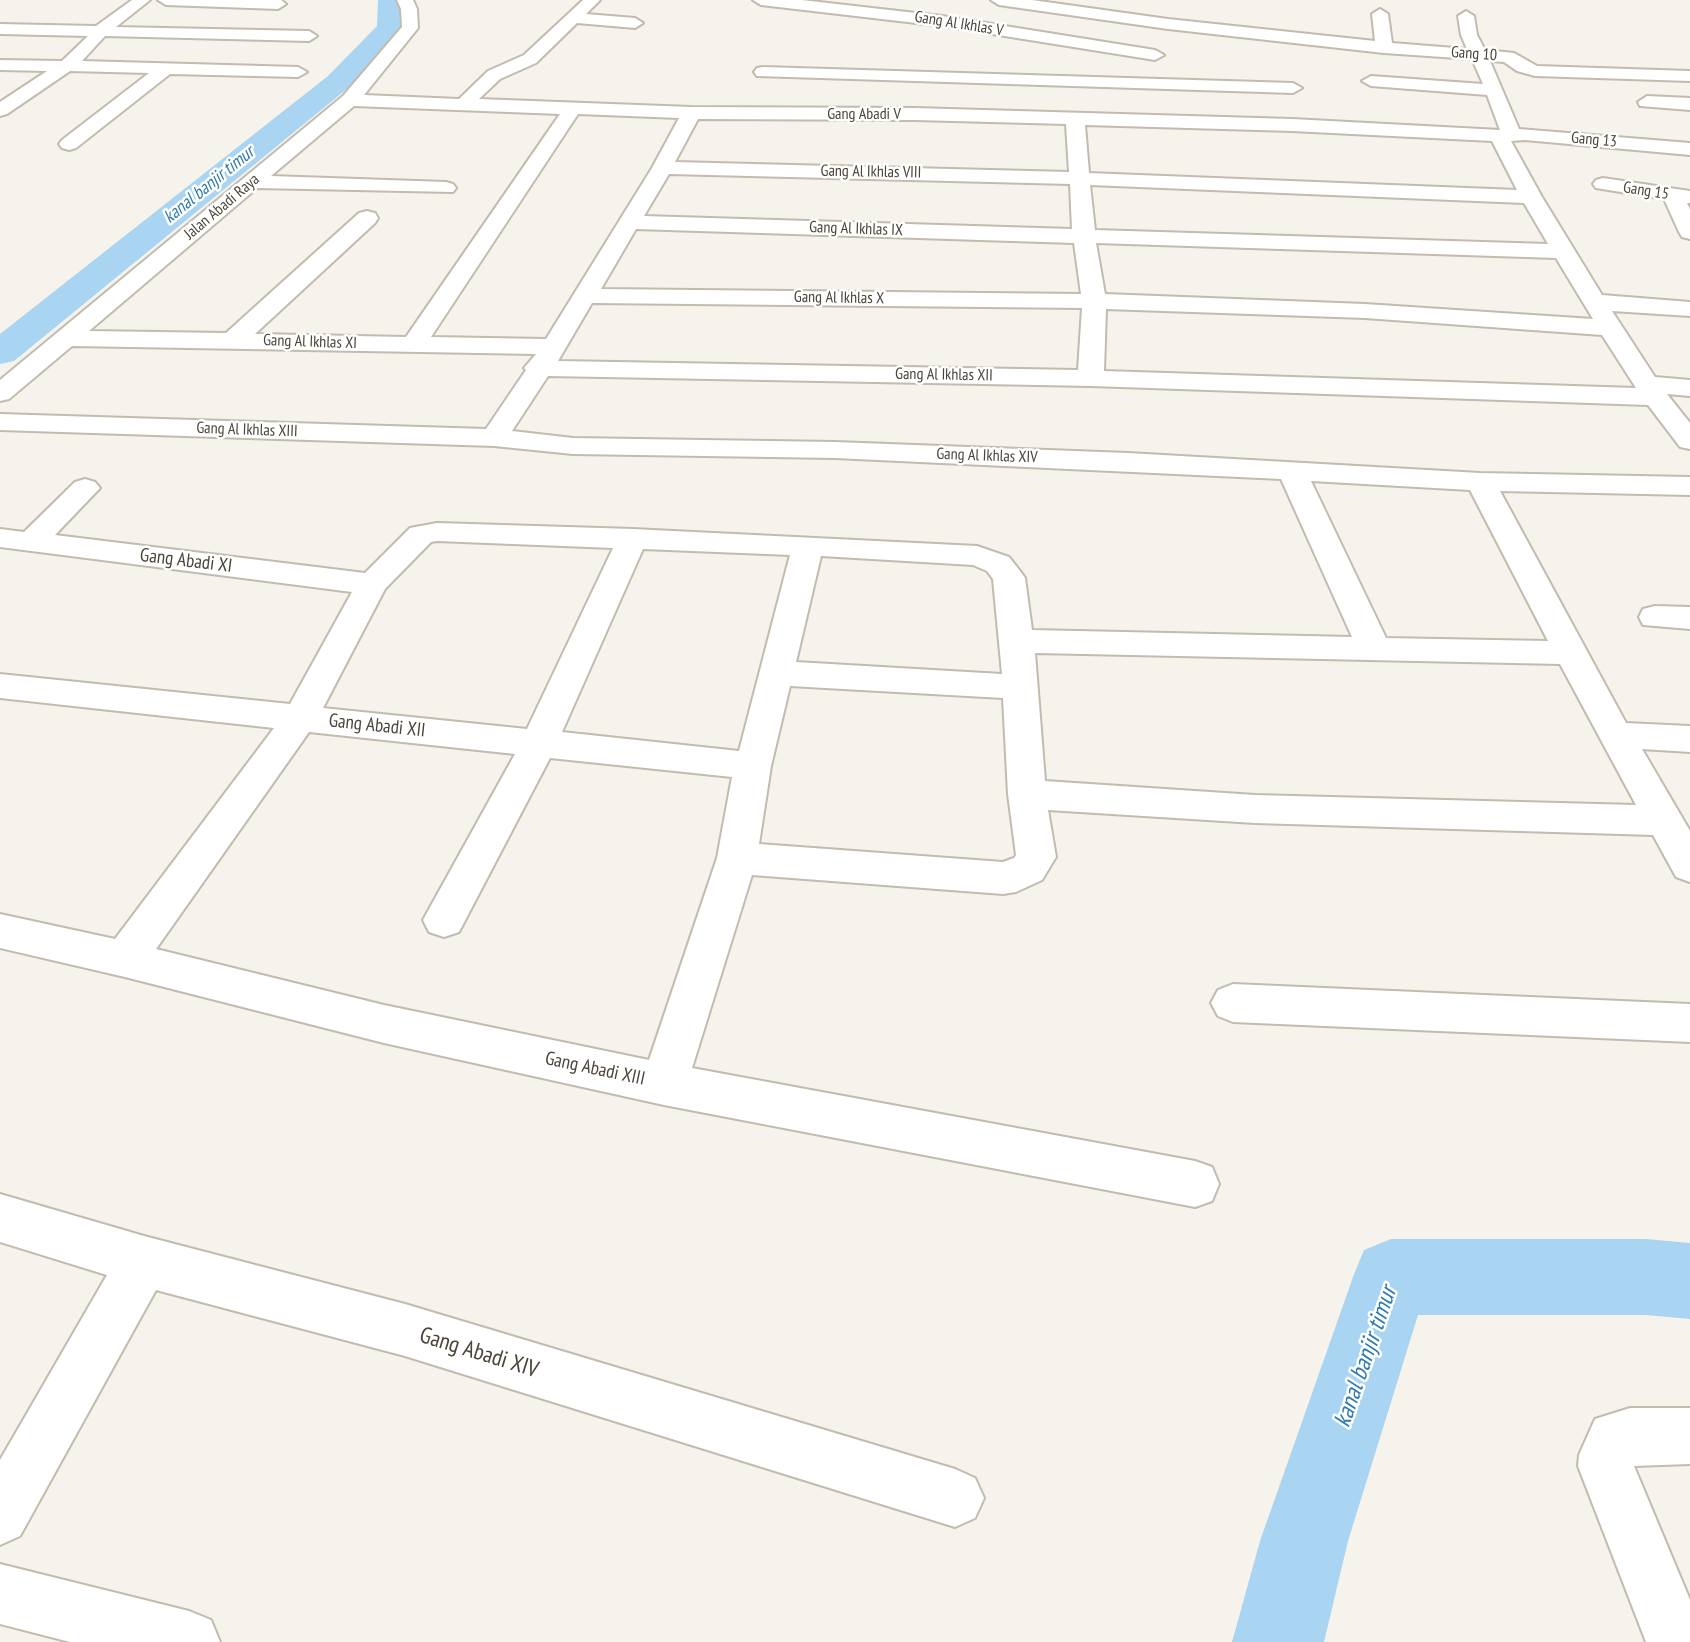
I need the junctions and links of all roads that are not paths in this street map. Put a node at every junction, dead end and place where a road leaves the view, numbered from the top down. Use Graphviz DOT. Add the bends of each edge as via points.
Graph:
graph roads {
  1 [pos="142,0"];
  2 [pos="166,0"];
  3 [pos="405,0"];
  4 [pos="593,0"];
  5 [pos="761,0"];
  6 [pos="999,0"];
  7 [pos="278,4"];
  8 [pos="840,7"];
  9 [pos="1380,13"];
  10 [pos="58,15"];
  11 [pos="1466,16"];
  12 [pos="573,18"];
  13 [pos="824,20"];
  14 [pos="942,21"];
  15 [pos="635,23"];
  16 [pos="0,29"];
  17 [pos="37,30"];
  18 [pos="101,30"];
  19 [pos="309,36"];
  20 [pos="1297,37"];
  21 [pos="929,38"];
  22 [pos="1384,48"];
  23 [pos="1155,55"];
  24 [pos="1480,55"];
  25 [pos="0,65"];
  26 [pos="66,66"];
  27 [pos="168,67"];
  28 [pos="911,69"];
  29 [pos="298,72"];
  30 [pos="762,72"];
  31 [pos="1690,76"];
  32 [pos="1371,81"];
  33 [pos="1493,90"];
  34 [pos="350,100"];
  35 [pos="1647,102"];
  36 [pos="464,104"];
  37 [pos="1690,104"];
  38 [pos="1292,106"];
  39 [pos="573,108"];
  40 [pos="0,110"];
  41 [pos="691,113"];
  42 [pos="915,114"];
  43 [pos="1075,121"];
  44 [pos="1505,135"];
  45 [pos="69,144"];
  46 [pos="1690,149"];
  47 [pos="662,168"];
  48 [pos="1081,178"];
  49 [pos="252,182"];
  50 [pos="1603,184"];
  51 [pos="446,188"];
  52 [pos="1531,197"];
  53 [pos="1682,197"];
  54 [pos="367,218"];
  55 [pos="628,222"];
  56 [pos="1690,232"];
  57 [pos="1084,236"];
  58 [pos="1562,251"];
  59 [pos="584,296"];
  60 [pos="1094,301"];
  61 [pos="1594,302"];
  62 [pos="1690,309"];
  63 [pos="1611,328"];
  64 [pos="66,338"];
  65 [pos="234,340"];
  66 [pos="412,345"];
  67 [pos="554,346"];
  68 [pos="537,368"];
  69 [pos="1091,379"];
  70 [pos="1690,388"];
  71 [pos="1651,390"];
  72 [pos="0,393"];
  73 [pos="0,422"];
  74 [pos="494,438"];
  75 [pos="1690,441"];
  76 [pos="1293,471"];
  77 [pos="1480,482"];
  78 [pos="1690,486"];
  79 [pos="85,488"];
  80 [pos="0,538"];
  81 [pos="633,538"];
  82 [pos="32,542"];
  83 [pos="808,545"];
  84 [pos="372,584"];
  85 [pos="1655,617"];
  86 [pos="1690,618"];
  87 [pos="1017,641"];
  88 [pos="1375,649"];
  89 [pos="1571,653"];
  90 [pos="777,673"];
  91 [pos="0,686"];
  92 [pos="1020,687"];
  93 [pos="300,718"];
  94 [pos="1615,735"];
  95 [pos="1690,739"];
  96 [pos="539,743"];
  97 [pos="753,766"];
  98 [pos="1027,794"];
  99 [pos="1665,821"];
  100 [pos="737,858"];
  101 [pos="1690,866"];
  102 [pos="444,920"];
  103 [pos="0,931"];
  104 [pos="125,958"];
  105 [pos="1233,1003"];
  106 [pos="1690,1023"];
  107 [pos="664,1084"];
  108 [pos="1195,1184"];
  109 [pos="0,1218"];
  110 [pos="144,1261"];
  111 [pos="1690,1436"];
  112 [pos="955,1498"];
  113 [pos="0,1516"];
  114 [pos="0,1594"];
  115 [pos="1681,1637"];
  116 [pos="189,1642"];
  1 -- 18 [label="street"];
  2 -- 7 [label="street"];
  3 -- 34 [label="street, Jalan Abadi Raya" via="410,27"];
  4 -- 12 [label="street"];
  5 -- 8 [label="street, Gang Al Ikhlas V"];
  6 -- 20 [label="street, Gang 10"];
  8 -- 13 [label="street"];
  8 -- 14 [label="street, Gang Al Ikhlas V"];
  9 -- 22 [label="street"];
  10 -- 17 [label="street"];
  11 -- 24 [label="street" via="1469,35"];
  12 -- 15 [label="street"];
  12 -- 36 [label="street" via="530,59 494,75"];
  14 -- 21 [label="street"];
  14 -- 23 [label="street, Gang Al Ikhlas V"];
  16 -- 17 [label="street"];
  17 -- 18 [label="street"];
  18 -- 19 [label="street"];
  18 -- 26 [label="street"];
  20 -- 22 [label="street, Gang 10"];
  20 -- 38 [label="street"];
  22 -- 24 [label="street, Gang 10"];
  24 -- 31 [label="street, Gang 10" via="1514,58 1535,71"];
  24 -- 33 [label="street"];
  25 -- 26 [label="street"];
  26 -- 27 [label="street"];
  26 -- 40 [label="street"];
  27 -- 29 [label="street"];
  27 -- 45 [label="street"];
  28 -- 30 [label="street"];
  28 -- 38 [label="street"];
  28 -- 42 [label="street"];
  32 -- 33 [label="street"];
  33 -- 44 [label="street"];
  34 -- 36 [label="street, Gang Abadi V"];
  34 -- 49 [label="street, Jalan Abadi Raya"];
  35 -- 37 [label="street"];
  36 -- 39 [label="street, Gang Abadi V"];
  38 -- 43 [label="street, Gang Abadi V"];
  38 -- 44 [label="street, Gang 13"];
  39 -- 41 [label="street, Gang Abadi V"];
  39 -- 66 [label="street"];
  41 -- 42 [label="street, Gang Abadi V"];
  41 -- 47 [label="street"];
  42 -- 43 [label="street, Gang Abadi V"];
  43 -- 48 [label="street"];
  44 -- 46 [label="street, Gang 13"];
  44 -- 52 [label="street"];
  47 -- 48 [label="street, Gang Al Ikhlas VIII"];
  47 -- 55 [label="street"];
  48 -- 52 [label="street, Gang Al Ikhlas VIII"];
  48 -- 57 [label="street"];
  49 -- 51 [label="street"];
  49 -- 64 [label="street, Jalan Abadi Raya"];
  50 -- 53 [label="street, Gang 15"];
  52 -- 58 [label="street"];
  53 -- 56 [label="street"];
  54 -- 65 [label="street"];
  55 -- 57 [label="street, Gang Al Ikhlas IX"];
  55 -- 59 [label="street"];
  57 -- 58 [label="street, Gang Al Ikhlas IX"];
  57 -- 60 [label="street"];
  58 -- 61 [label="street"];
  59 -- 60 [label="street, Gang Al Ikhlas X"];
  59 -- 67 [label="street"];
  60 -- 63 [label="street, Gang Al Ikhlas X" via="1402,313"];
  60 -- 69 [label="street"];
  61 -- 62 [label="street"];
  61 -- 63 [label="street"];
  63 -- 71 [label="street"];
  64 -- 65 [label="street, Gang Al Ikhlas XI"];
  64 -- 72 [label="street, Jalan Abadi Raya"];
  65 -- 66 [label="street, Gang Al Ikhlas XI"];
  66 -- 67 [label="street, Gang Al Ikhlas XI"];
  67 -- 68 [label="street"];
  68 -- 69 [label="street, Gang Al Ikhlas XII"];
  68 -- 74 [label="street"];
  69 -- 71 [label="street, Gang Al Ikhlas XII"];
  70 -- 71 [label="street, Gang Al Ikhlas XII"];
  71 -- 75 [label="street"];
  73 -- 74 [label="street, Gang Al Ikhlas XIII"];
  74 -- 76 [label="street, Gang Al Ikhlas XIV" via="573,446 835,450"];
  76 -- 77 [label="street, Gang Al Ikhlas XIV"];
  76 -- 88 [label="street"];
  77 -- 78 [label="street, Gang Al Ikhlas XIV"];
  77 -- 89 [label="street"];
  79 -- 82 [label="street"];
  80 -- 82 [label="street, Gang Abadi XI"];
  81 -- 83 [label="street"];
  81 -- 84 [label="street" via="437,532 411,543"];
  81 -- 96 [label="street"];
  82 -- 84 [label="street, Gang Abadi XI"];
  83 -- 87 [label="street" via="977,556 998,564 1009,578"];
  83 -- 90 [label="street"];
  84 -- 93 [label="street"];
  85 -- 86 [label="street"];
  87 -- 88 [label="street"];
  87 -- 92 [label="street"];
  88 -- 89 [label="street"];
  89 -- 94 [label="street"];
  90 -- 92 [label="street"];
  90 -- 97 [label="street"];
  91 -- 93 [label="street, Gang Abadi XII"];
  92 -- 98 [label="street"];
  93 -- 96 [label="street, Gang Abadi XII"];
  93 -- 104 [label="street"];
  94 -- 95 [label="street"];
  94 -- 99 [label="street"];
  96 -- 97 [label="street, Gang Abadi XII"];
  96 -- 102 [label="street"];
  97 -- 100 [label="street"];
  98 -- 99 [label="street" via="1255,809"];
  98 -- 100 [label="street" via="1036,857 1016,876"];
  99 -- 101 [label="street"];
  100 -- 107 [label="street"];
  103 -- 104 [label="street, Gang Abadi XIII"];
  104 -- 107 [label="street, Gang Abadi XIII" via="384,1024"];
  105 -- 106 [label="street"];
  107 -- 108 [label="street, Gang Abadi XIII"];
  109 -- 110 [label="street, Gang Abadi XIV"];
  110 -- 112 [label="street, Gang Abadi XIV" via="405,1330"];
  110 -- 113 [label="street"];
  111 -- 115 [label="street" via="1615,1439 1606,1455 1606,1466"];
  114 -- 116 [label="street"];
}
